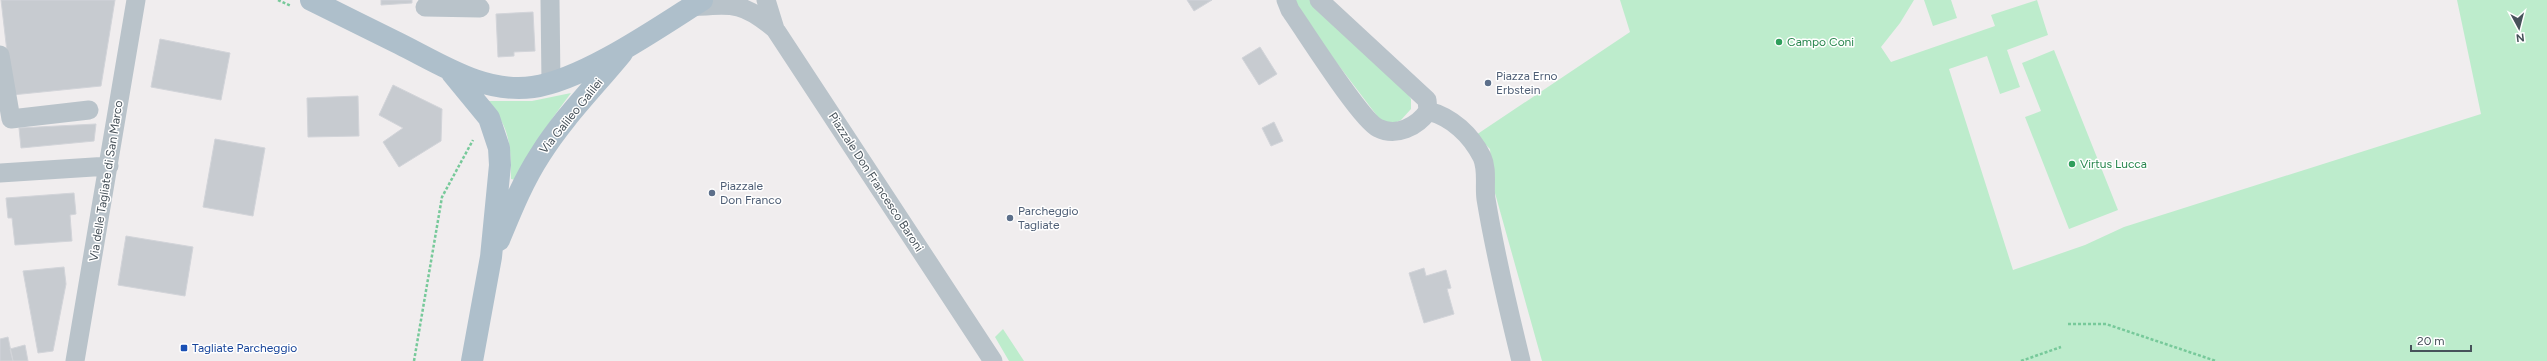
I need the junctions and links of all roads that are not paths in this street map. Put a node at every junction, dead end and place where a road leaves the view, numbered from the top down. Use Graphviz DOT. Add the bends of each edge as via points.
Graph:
graph roads {
  1 [pos="136,0"];
  2 [pos="311,0"];
  3 [pos="550,0"];
  4 [pos="766,0"];
  5 [pos="1286,0"];
  6 [pos="1319,0"];
  7 [pos="696,4"];
  8 [pos="425,7"];
  9 [pos="480,8"];
  10 [pos="775,29"];
  11 [pos="629,45"];
  12 [pos="0,55"];
  13 [pos="450,70"];
  14 [pos="551,83"];
  15 [pos="89,110"];
  16 [pos="1428,111"];
  17 [pos="109,166"];
  18 [pos="0,173"];
  19 [pos="491,257"];
  20 [pos="76,361"];
  21 [pos="472,361"];
  22 [pos="993,361"];
  23 [pos="1521,361"];
  1 -- 17 [label="street, Via delle Tagliate di San Marco"];
  2 -- 13 [label="main road"];
  3 -- 14 [label="street"];
  4 -- 10 [label="street, Piazzale Don Francesco Baroni"];
  5 -- 16 [label="street" via="1290,10 1368,120 1390,132 1420,122"];
  6 -- 16 [label="street" via="1427,100"];
  7 -- 10 [label="street" via="738,6 757,14"];
  7 -- 11 [label="main road"];
  8 -- 9 [label="street"];
  10 -- 22 [label="street, Piazzale Don Francesco Baroni"];
  11 -- 14 [label="main road"];
  11 -- 19 [label="main road, Via Galileo Galilei" via="540,154 528,173"];
  12 -- 15 [label="street" via="11,118"];
  13 -- 14 [label="main road" via="483,82 510,88"];
  13 -- 19 [label="main road, Via Galileo Galilei" via="489,118 500,148"];
  16 -- 23 [label="street" via="1453,121 1470,139 1482,158 1486,199"];
  17 -- 18 [label="street"];
  17 -- 20 [label="street, Via delle Tagliate di San Marco"];
  19 -- 21 [label="main road, Via Galileo Galilei"];
}
